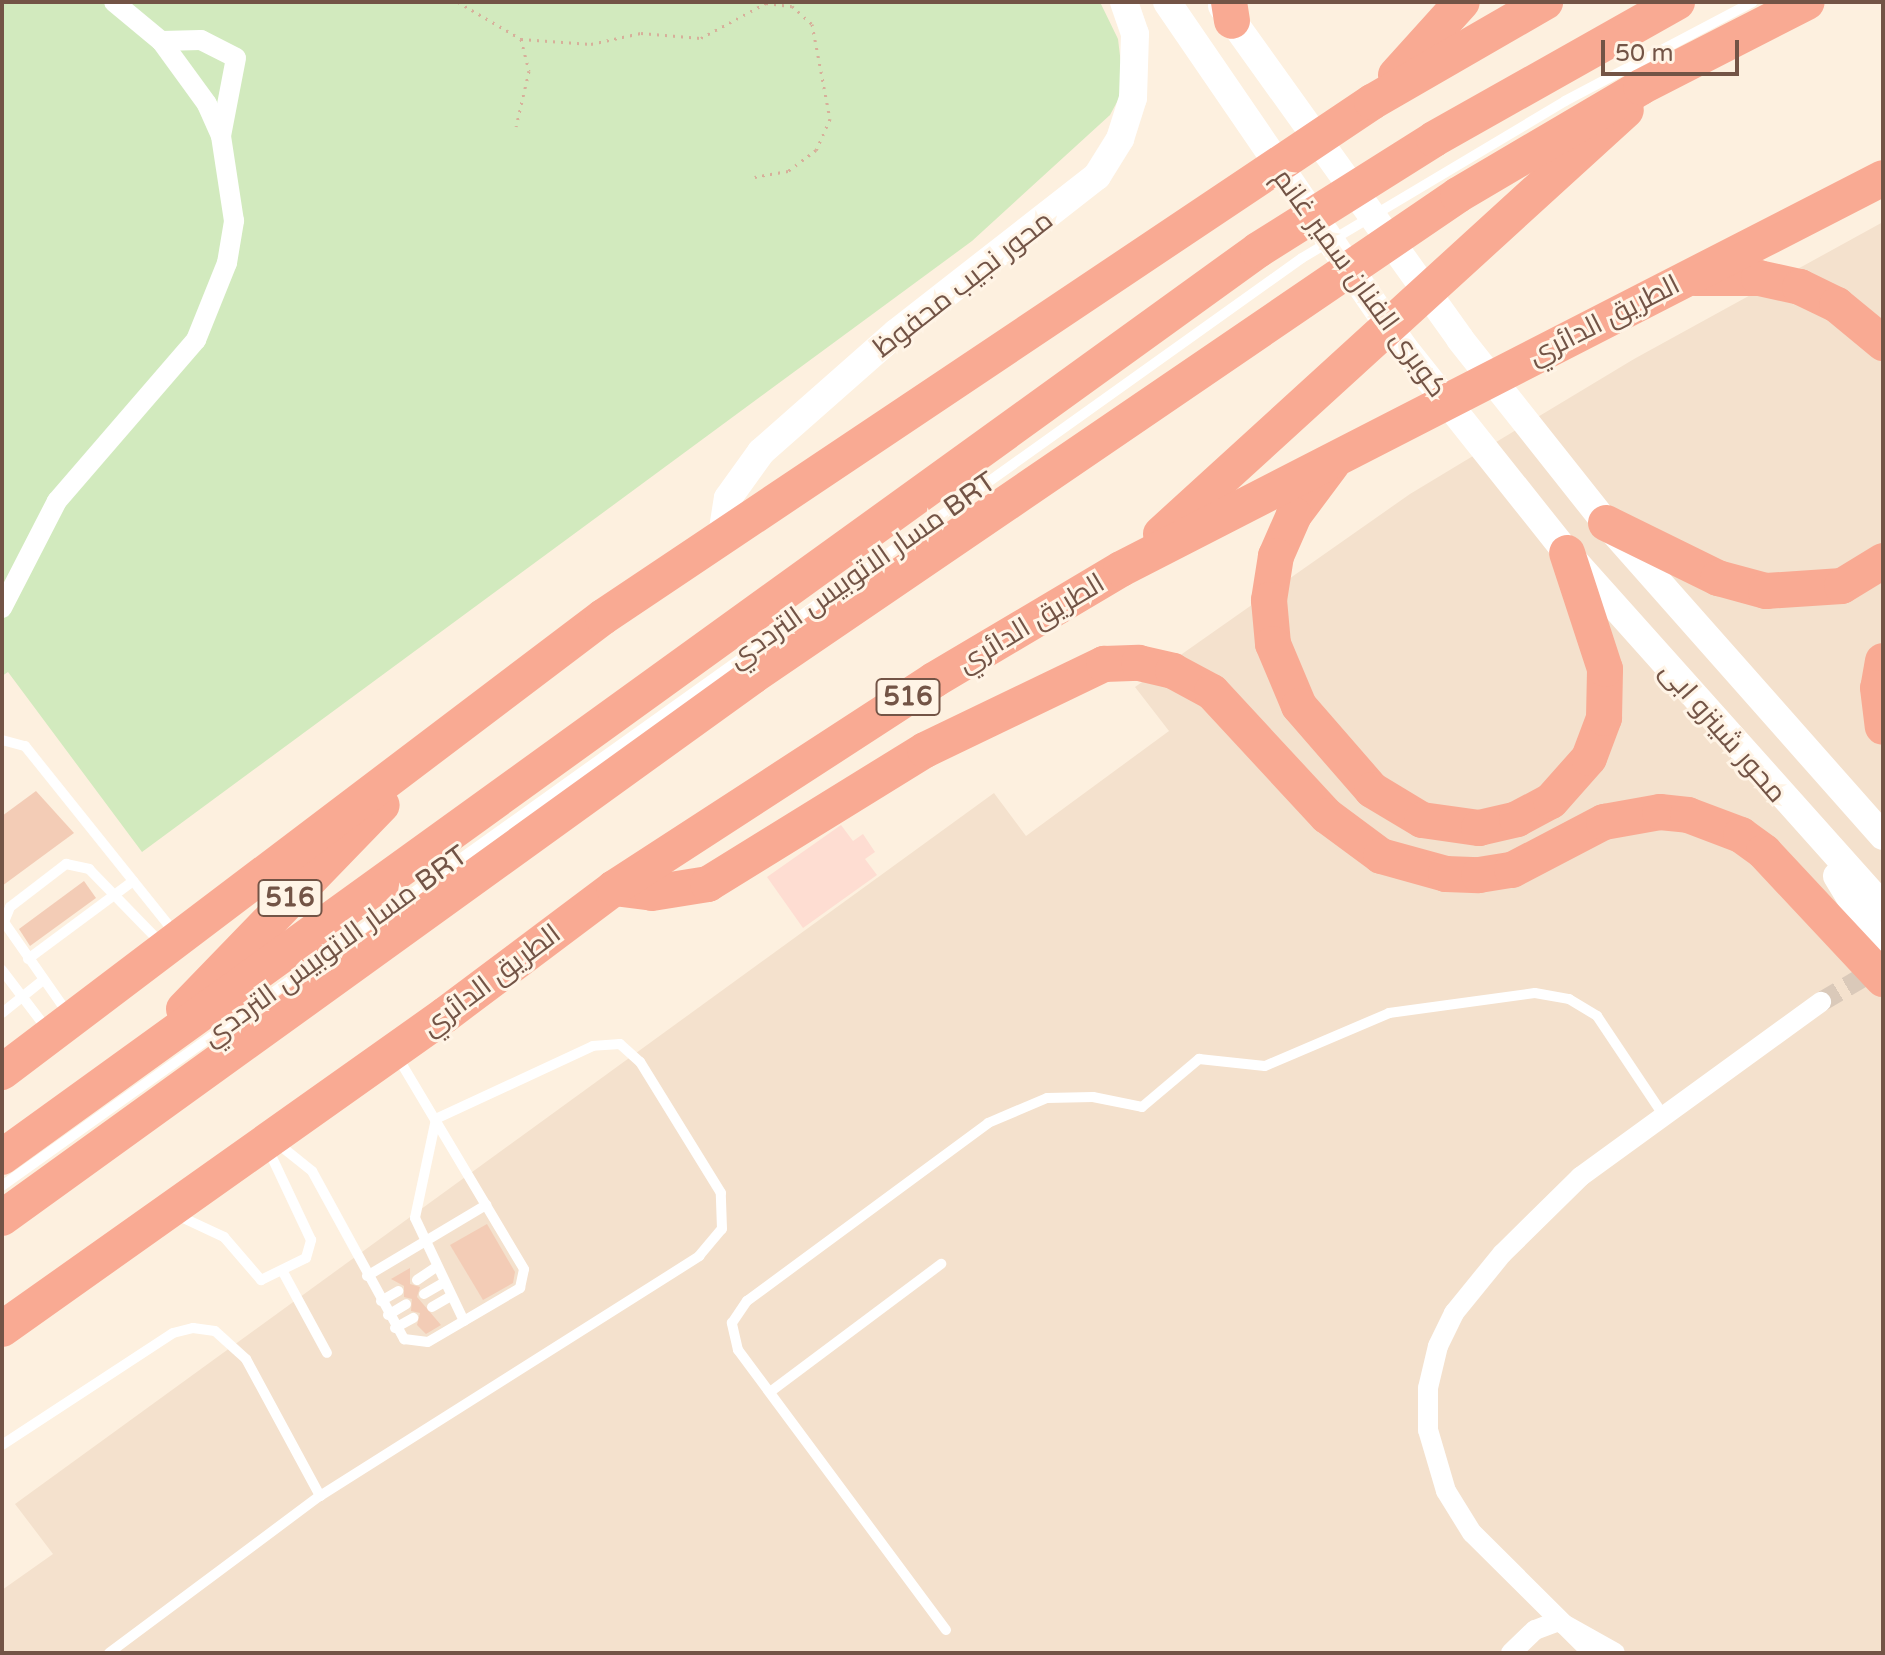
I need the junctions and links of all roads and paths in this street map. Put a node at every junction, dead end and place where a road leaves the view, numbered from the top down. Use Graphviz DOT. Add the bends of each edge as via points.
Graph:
graph roads {
  1 [pos="114,2"];
  2 [pos="458,2"];
  3 [pos="1124,2"];
  4 [pos="1167,2"];
  5 [pos="1545,2"];
  6 [pos="1677,2"];
  7 [pos="1753,2"];
  8 [pos="1807,2"];
  9 [pos="1460,4"];
  10 [pos="1227,8"];
  11 [pos="521,39"];
  12 [pos="161,41"];
  13 [pos="1641,87"];
  14 [pos="1372,102"];
  15 [pos="516,127"];
  16 [pos="221,136"];
  17 [pos="755,177"];
  18 [pos="1883,178"];
  19 [pos="1690,278"];
  20 [pos="1883,343"];
  21 [pos="1338,456"];
  22 [pos="1606,523"];
  23 [pos="722,535"];
  24 [pos="1567,553"];
  25 [pos="1883,561"];
  26 [pos="1121,569"];
  27 [pos="2,608"];
  28 [pos="1883,661"];
  29 [pos="1883,727"];
  30 [pos="443,739"];
  31 [pos="2,740"];
  32 [pos="1847,800"];
  33 [pos="1883,819"];
  34 [pos="1812,834"];
  35 [pos="1883,836"];
  36 [pos="133,881"];
  37 [pos="614,888"];
  38 [pos="112,896"];
  39 [pos="1883,907"];
  40 [pos="171,941"];
  41 [pos="1883,952"];
  42 [pos="28,959"];
  43 [pos="2,970"];
  44 [pos="1883,979"];
  45 [pos="43,980"];
  46 [pos="22,997"];
  47 [pos="1821,1002"];
  48 [pos="2,1013"];
  49 [pos="60,1026"];
  50 [pos="394,1051"];
  51 [pos="139,1059"];
  52 [pos="2,1072"];
  53 [pos="1662,1113"];
  54 [pos="436,1119"];
  55 [pos="270,1142"];
  56 [pos="2,1157"];
  57 [pos="2,1186"];
  58 [pos="486,1205"];
  59 [pos="165,1214"];
  60 [pos="2,1218"];
  61 [pos="422,1243"];
  62 [pos="941,1264"];
  63 [pos="435,1268"];
  64 [pos="283,1272"];
  65 [pos="367,1276"];
  66 [pos="417,1280"];
  67 [pos="443,1283"];
  68 [pos="398,1291"];
  69 [pos="424,1294"];
  70 [pos="451,1296"];
  71 [pos="381,1301"];
  72 [pos="406,1304"];
  73 [pos="432,1307"];
  74 [pos="388,1315"];
  75 [pos="413,1318"];
  76 [pos="464,1321"];
  77 [pos="395,1328"];
  78 [pos="2,1329"];
  79 [pos="327,1353"];
  80 [pos="770,1392"];
  81 [pos="2,1445"];
  82 [pos="320,1496"];
  83 [pos="1558,1621"];
  84 [pos="946,1630"];
  85 [pos="109,1653"];
  86 [pos="1511,1653"];
  87 [pos="1593,1653"];
  88 [pos="1615,1653"];
  1 -- 12 [label="street"];
  2 -- 11 [label="path"];
  3 -- 23 [label="main road, محور نجيب محفوظ" via="1135,34 1133,98 1120,139 1097,176 896,333 761,452 728,498"];
  4 -- 24 [label="main road, كوبرى الفنان سمير غانم" via="1395,336"];
  5 -- 14 [label="highway, 516"];
  6 -- 51 [label="highway, 516" via="1434,139 1258,250"];
  7 -- 57 [label="lane, مسار الاتوبيس الترددي BRT" via="1565,101 1302,258"];
  8 -- 13 [label="highway"];
  9 -- 14 [label="highway"];
  10 -- 22 [label="main road, كوبرى الفنان سمير غانم" via="1380,236"];
  11 -- 15 [label="path" via="529,71"];
  11 -- 17 [label="path" via="591,44 641,33 701,38 766,3 792,6 812,24 830,119 816,150 788,171"];
  12 -- 16 [label="street" via="207,104"];
  12 -- 16 [label="street" via="201,40 236,58"];
  13 -- 26 [label="highway" via="1604,135"];
  13 -- 60 [label="highway" via="1458,195 1019,491"];
  14 -- 23 [label="highway, 516"];
  16 -- 27 [label="street" via="234,221 227,263 196,340 57,501"];
  18 -- 19 [label="highway, الطريق الدائري / 516"];
  19 -- 20 [label="highway" via="1759,278 1800,287 1846,311"];
  19 -- 21 [label="highway, الطريق الدائري / 516"];
  21 -- 24 [label="highway" via="1284,535 1271,578 1269,622 1279,666 1299,706 1372,790 1431,823 1498,825 1558,795 1598,741 1605,669"];
  21 -- 26 [label="highway, الطريق الدائري / 516"];
  22 -- 25 [label="highway" via="1742,587 1792,593 1842,586"];
  22 -- 32 [label="main road, محور شينزو ابى"];
  23 -- 30 [label="highway, 516"];
  24 -- 34 [label="main road, محور شينزو ابى"];
  26 -- 37 [label="highway, الطريق الدائري / 516" via="934,680"];
  28 -- 29 [label="highway" via="1878,688"];
  30 -- 40 [label="highway, 516"];
  30 -- 51 [label="highway, 516"];
  31 -- 36 [label="lane" via="25,746"];
  32 -- 33 [label="main road"];
  32 -- 35 [label="main road, محور شينزو ابى"];
  34 -- 39 [label="main road, محور شينزو ابى"];
  34 -- 41 [label="main road"];
  36 -- 38 [label="lane"];
  36 -- 40 [label="lane"];
  37 -- 44 [label="highway" via="662,893 708,884 937,744 1104,664 1139,663 1173,671 1212,692 1327,816 1381,856 1446,874 1479,875 1512,870 1604,822 1660,812 1688,815 1741,835 1764,852"];
  37 -- 50 [label="highway, الطريق الدائري / 516"];
  38 -- 40 [label="lane"];
  38 -- 42 [label="lane"];
  38 -- 42 [label="lane" via="85,866 66,864 7,912 5,927"];
  40 -- 49 [label="highway, 516"];
  42 -- 45 [label="lane"];
  43 -- 46 [label="lane"];
  45 -- 46 [label="lane"];
  45 -- 49 [label="lane"];
  46 -- 48 [label="lane"];
  46 -- 49 [label="lane"];
  47 -- 53 [label="street"];
  49 -- 52 [label="highway, 516"];
  50 -- 54 [label="lane"];
  50 -- 55 [label="highway, الطريق الدائري / 516"];
  51 -- 56 [label="highway, 516"];
  53 -- 80 [label="lane" via="1597,1016 1569,999 1535,993 1389,1013 1265,1066 1199,1059 1142,1107 1071,1096 1026,1103 988,1123 737,1311 732,1337"];
  53 -- 83 [label="street" via="1580,1177 1502,1254 1454,1313 1431,1367 1428,1430 1446,1491 1472,1533"];
  54 -- 58 [label="lane"];
  54 -- 61 [label="lane" via="414,1207"];
  54 -- 82 [label="lane" via="593,1046 620,1044 640,1062 721,1193 722,1229 699,1256"];
  55 -- 59 [label="highway, الطريق الدائري / 516"];
  55 -- 64 [label="lane" via="312,1245 310,1255"];
  55 -- 65 [label="lane" via="312,1171"];
  58 -- 61 [label="lane"];
  58 -- 76 [label="lane" via="526,1278 520,1288"];
  59 -- 64 [label="lane" via="196,1221 224,1237 257,1279"];
  59 -- 78 [label="highway, الطريق الدائري / 516"];
  61 -- 63 [label="lane"];
  61 -- 65 [label="lane"];
  62 -- 80 [label="lane"];
  63 -- 66 [label="lane"];
  63 -- 67 [label="lane"];
  64 -- 79 [label="lane"];
  65 -- 71 [label="lane"];
  67 -- 69 [label="lane"];
  67 -- 70 [label="lane"];
  68 -- 71 [label="lane"];
  70 -- 73 [label="lane"];
  70 -- 76 [label="lane"];
  71 -- 74 [label="lane"];
  72 -- 74 [label="lane"];
  74 -- 77 [label="lane"];
  75 -- 77 [label="lane"];
  76 -- 77 [label="lane" via="421,1344"];
  80 -- 84 [label="lane"];
  81 -- 82 [label="lane" via="173,1333 193,1328 215,1331 246,1359"];
  82 -- 85 [label="lane"];
  83 -- 86 [label="street" via="1535,1630"];
  83 -- 87 [label="street"];
  83 -- 88 [label="street"];
}
